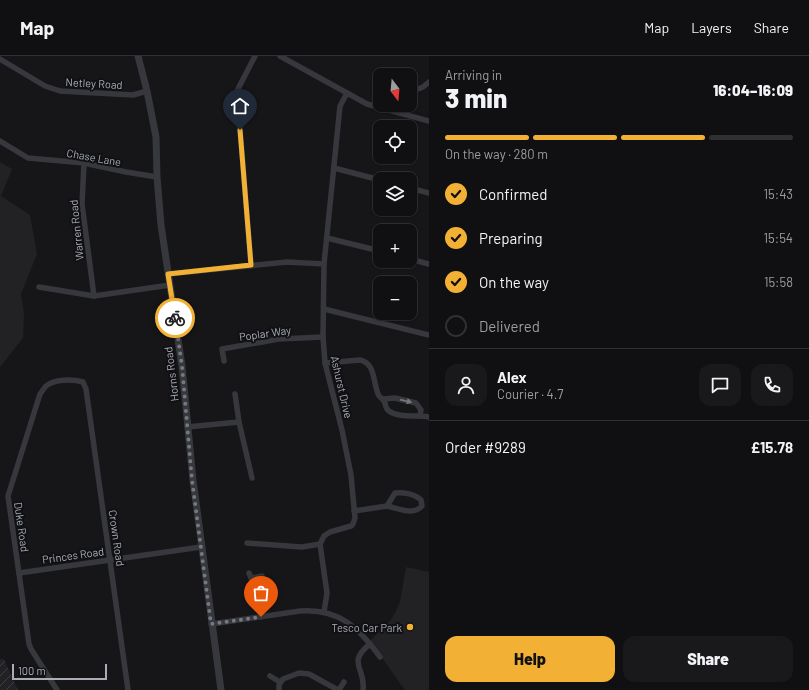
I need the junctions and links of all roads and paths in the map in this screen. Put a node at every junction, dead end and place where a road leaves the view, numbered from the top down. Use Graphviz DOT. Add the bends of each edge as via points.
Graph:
graph roads {
  1 [pos="138,56"];
  2 [pos="255,56"];
  3 [pos="280,56"];
  4 [pos="0,59"];
  5 [pos="429,82"];
  6 [pos="417,89"];
  7 [pos="147,91"];
  8 [pos="347,93"];
  9 [pos="373,104"];
  10 [pos="401,112"];
  11 [pos="429,121"];
  12 [pos="0,141"];
  13 [pos="84,163"];
  14 [pos="334,168"];
  15 [pos="157,177"];
  16 [pos="373,178"];
  17 [pos="417,190"];
  18 [pos="429,193"];
  19 [pos="327,238"];
  20 [pos="373,249"];
  21 [pos="417,261"];
  22 [pos="324,264"];
  23 [pos="429,264"];
  24 [pos="251,265"];
  25 [pos="168,274"];
  26 [pos="170,285"];
  27 [pos="39,287"];
  28 [pos="94,296"];
  29 [pos="324,309"];
  30 [pos="429,335"];
  31 [pos="323,337"];
  32 [pos="224,361"];
  33 [pos="325,363"];
  34 [pos="86,389"];
  35 [pos="235,394"];
  36 [pos="383,399"];
  37 [pos="420,415"];
  38 [pos="429,417"];
  39 [pos="239,422"];
  40 [pos="188,427"];
  41 [pos="252,478"];
  42 [pos="387,506"];
  43 [pos="354,511"];
  44 [pos="247,543"];
  45 [pos="320,544"];
  46 [pos="201,547"];
  47 [pos="110,560"];
  48 [pos="19,574"];
  49 [pos="262,576"];
  50 [pos="324,612"];
  51 [pos="261,617"];
  52 [pos="211,624"];
  53 [pos="370,644"];
  54 [pos="380,657"];
  55 [pos="270,676"];
  56 [pos="280,682"];
  57 [pos="344,682"];
  58 [pos="57,690"];
  59 [pos="128,690"];
  60 [pos="221,690"];
  61 [pos="279,690"];
  62 [pos="338,690"];
  63 [pos="363,690"];
  1 -- 7 [label="street, Horns Road"];
  2 -- 24 [label="street" via="237,91"];
  3 -- 8 [label="street"];
  4 -- 7 [label="street, Netley Road" via="46,86 60,91 133,95"];
  5 -- 6 [label="street"];
  7 -- 15 [label="street, Horns Road" via="156,137"];
  8 -- 9 [label="street"];
  8 -- 14 [label="street, Ashurst Drive" via="340,106"];
  10 -- 11 [label="street"];
  12 -- 13 [label="street, Chase Lane" via="28,158"];
  13 -- 15 [label="street, Chase Lane"];
  13 -- 28 [label="street, Warren Road" via="82,204"];
  14 -- 16 [label="street"];
  14 -- 19 [label="street, Ashurst Drive"];
  15 -- 25 [label="street, Horns Road"];
  17 -- 18 [label="street"];
  19 -- 20 [label="street"];
  19 -- 22 [label="street, Ashurst Drive"];
  21 -- 23 [label="street"];
  22 -- 24 [label="street" via="287,262"];
  22 -- 29 [label="street, Ashurst Drive"];
  24 -- 25 [label="street"];
  25 -- 26 [label="street, Horns Road"];
  26 -- 28 [label="street"];
  26 -- 40 [label="street, Horns Road"];
  27 -- 28 [label="street"];
  29 -- 30 [label="street"];
  29 -- 31 [label="street, Ashurst Drive"];
  31 -- 32 [label="street, Poplar Way" via="279,339 222,349"];
  31 -- 33 [label="street, Ashurst Drive"];
  33 -- 36 [label="street" via="365,361 370,366 378,394"];
  33 -- 43 [label="street, Ashurst Drive" via="342,430"];
  34 -- 47 [label="street, Crown Road"];
  34 -- 48 [label="street, Duke Road" via="83,382 75,380 54,382 45,387 40,394 8,493"];
  35 -- 39 [label="street"];
  36 -- 37 [label="street" via="386,409 390,412 412,417"];
  36 -- 37 [label="street, one-way" via="395,398 416,403 421,410"];
  37 -- 38 [label="street"];
  39 -- 40 [label="street"];
  39 -- 41 [label="street"];
  40 -- 46 [label="street, Horns Road"];
  42 -- 42 [label="street" via="395,493 400,492 417,496 422,506 418,511 412,512"];
  42 -- 43 [label="street"];
  43 -- 45 [label="street, Ashurst Drive" via="354,524 330,532 324,536"];
  44 -- 45 [label="street" via="302,546"];
  45 -- 50 [label="street" via="327,593"];
  46 -- 47 [label="street, Princes Road"];
  46 -- 52 [label="street, Horns Road"];
  47 -- 48 [label="street, Princes Road"];
  47 -- 59 [label="street, Crown Road"];
  48 -- 58 [label="street, Duke Road" via="29,644"];
  49 -- 51 [label="street" via="250,575 258,595"];
  50 -- 51 [label="street" via="300,611"];
  50 -- 53 [label="street" via="346,621"];
  51 -- 52 [label="street"];
  52 -- 60 [label="street, Horns Road"];
  53 -- 54 [label="street"];
  53 -- 63 [label="street" via="360,652 358,659"];
  55 -- 56 [label="street"];
  56 -- 61 [label="street"];
  56 -- 62 [label="street" via="286,677 304,673"];
  57 -- 62 [label="street"];
}
